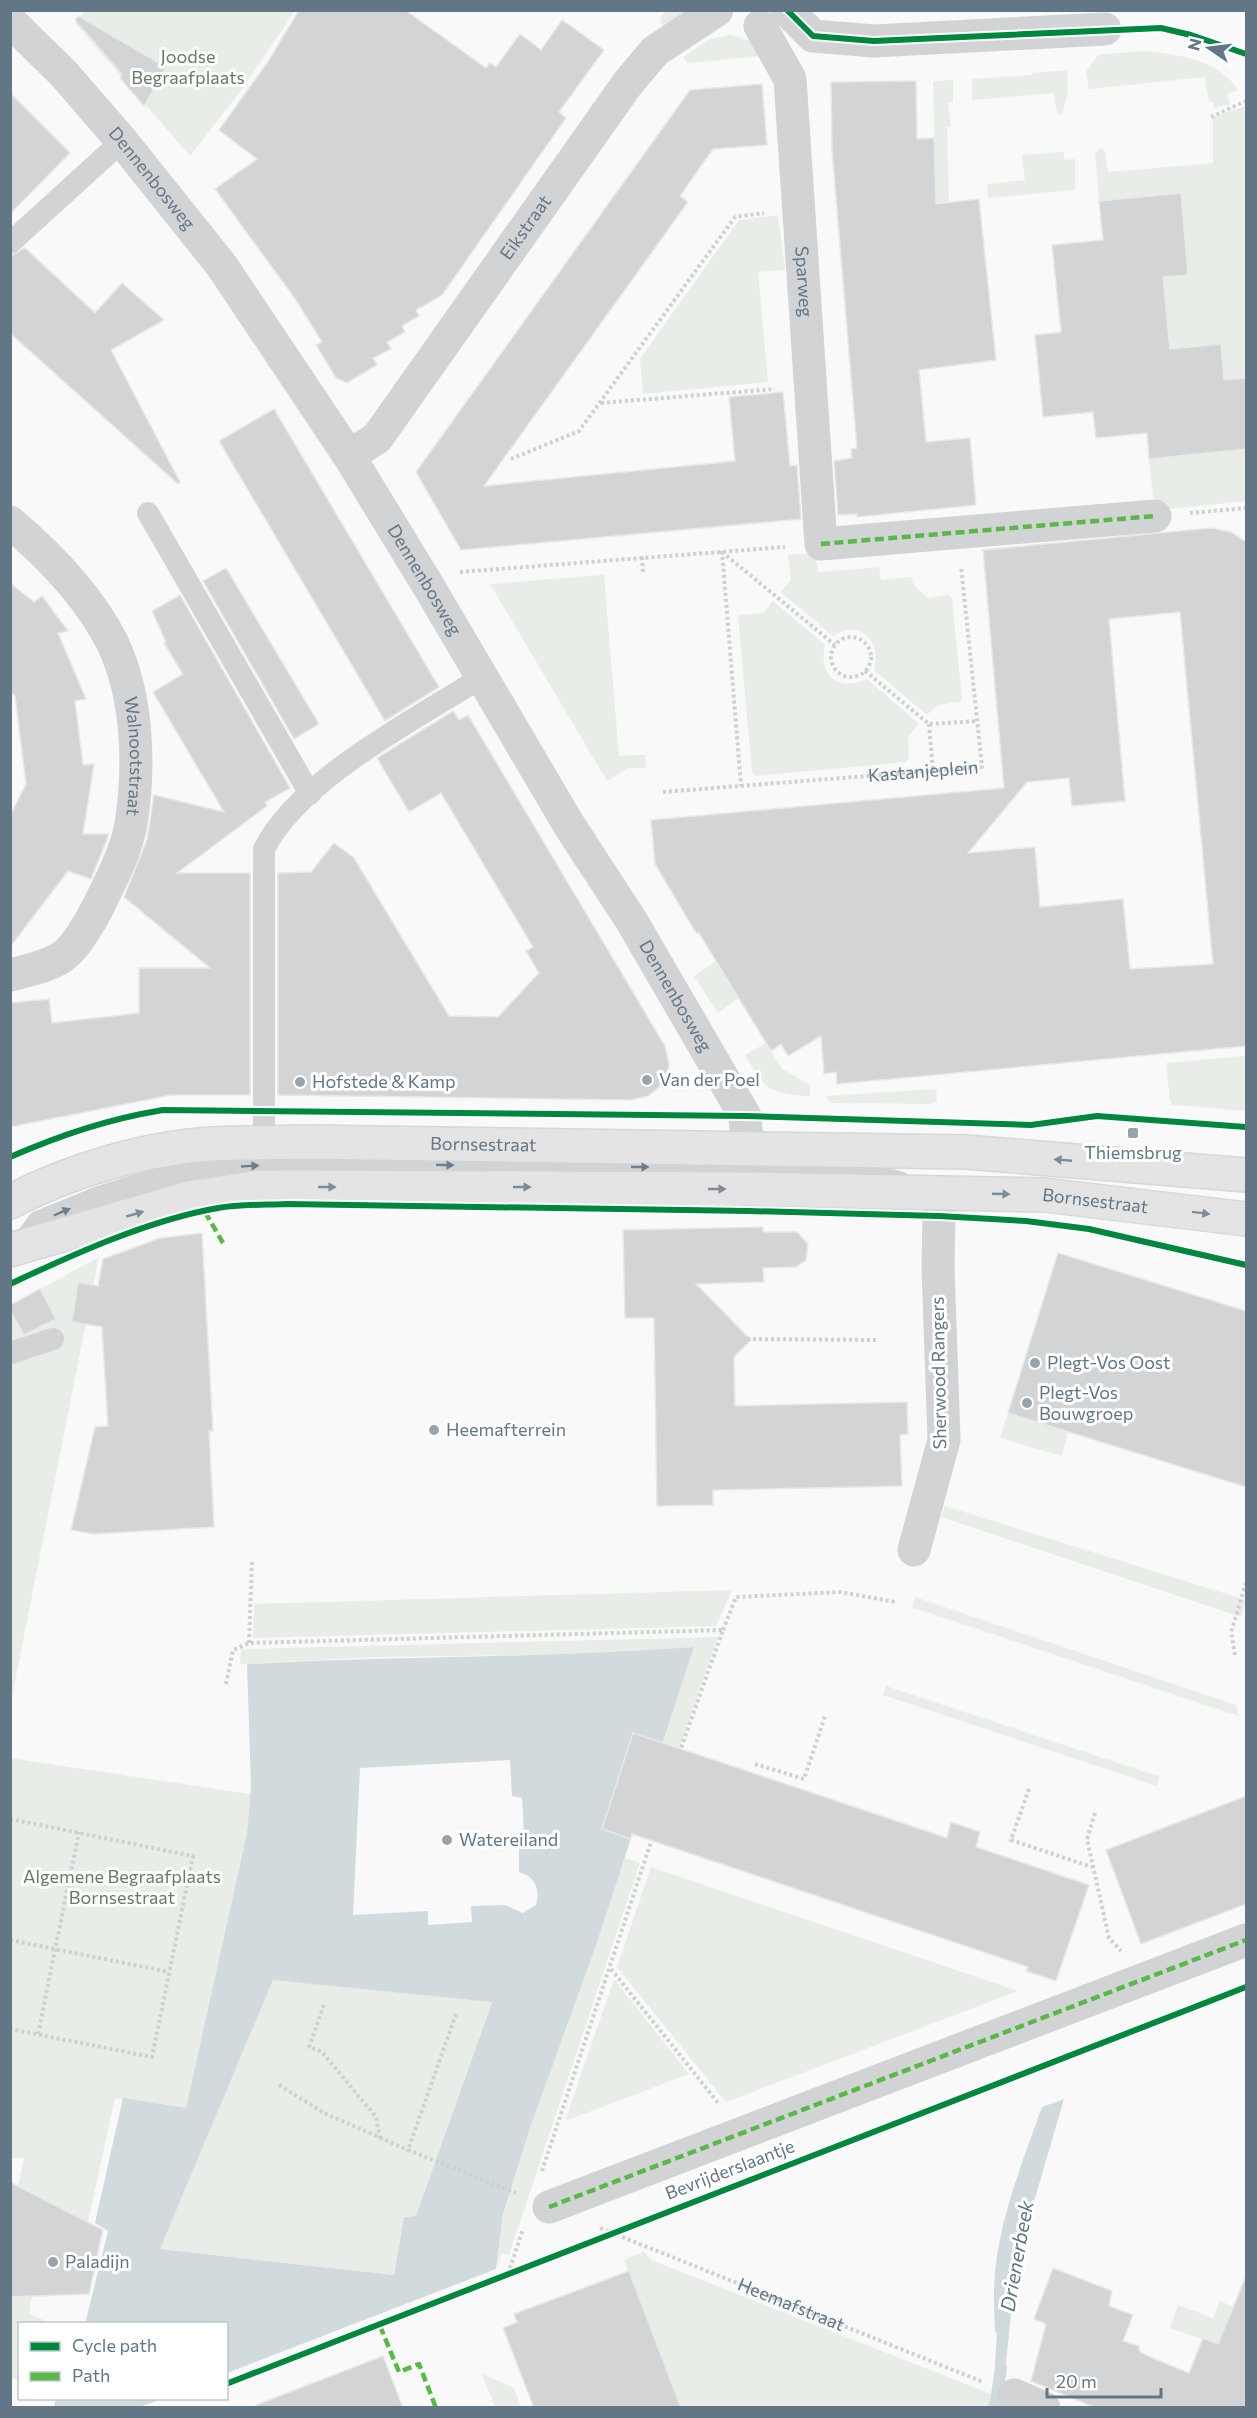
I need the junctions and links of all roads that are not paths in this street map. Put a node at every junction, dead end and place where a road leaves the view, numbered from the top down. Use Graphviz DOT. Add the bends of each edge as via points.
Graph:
graph roads {
  1 [pos="717,10"];
  2 [pos="724,10"];
  3 [pos="778,16"];
  4 [pos="10,21"];
  5 [pos="1105,29"];
  6 [pos="122,141"];
  7 [pos="10,243"];
  8 [pos="349,456"];
  9 [pos="148,513"];
  10 [pos="1155,516"];
  11 [pos="10,522"];
  12 [pos="482,677"];
  13 [pos="310,794"];
  14 [pos="10,975"];
  15 [pos="264,1143"];
  16 [pos="966,1152"];
  17 [pos="749,1168"];
  18 [pos="853,1171"];
  19 [pos="1246,1175"];
  20 [pos="943,1192"];
  21 [pos="10,1202"];
  22 [pos="1246,1219"];
  23 [pos="15,1249"];
  24 [pos="53,1339"];
  25 [pos="11,1353"];
  26 [pos="914,1550"];
  27 [pos="1246,1940"];
  28 [pos="538,2202"];
  29 [pos="1014,2395"];
  30 [pos="1044,2408"];
  1 -- 8 [label="street, Eikstraat" via="655,51 628,83 376,438"];
  2 -- 3 [label="street" via="745,25"];
  3 -- 5 [label="street" via="813,36 874,41"];
  3 -- 10 [label="street, Sparweg" via="790,79 821,544"];
  4 -- 6 [label="street, Dennenbosweg" via="64,74"];
  6 -- 7 [label="lane"];
  6 -- 8 [label="street, Dennenbosweg" via="222,266"];
  8 -- 12 [label="street, Dennenbosweg"];
  9 -- 13 [label="lane"];
  11 -- 14 [label="street, Walnootstraat" via="62,571 112,644 126,682 135,735 130,825 115,873 92,919 64,956"];
  12 -- 13 [label="lane" via="336,770"];
  12 -- 17 [label="street, Dennenbosweg" via="745,1116"];
  13 -- 15 [label="lane" via="284,819 264,849"];
  17 -- 15 [label="main road, Bornsestraat, one-way"];
  15 -- 21 [label="main road, Bornsestraat, one-way" via="175,1148 95,1167"];
  16 -- 17 [label="main road, Bornsestraat"];
  16 -- 18 [label="lane, Bornsestraat"];
  19 -- 16 [label="main road, Bornsestraat, one-way"];
  17 -- 18 [label="lane, Bornsestraat"];
  17 -- 20 [label="main road, Bornsestraat"];
  23 -- 17 [label="main road, Bornsestraat, one-way" via="189,1198 259,1187"];
  18 -- 20 [label="lane, Bornsestraat"];
  20 -- 22 [label="main road, Bornsestraat, one-way" via="1045,1195"];
  20 -- 26 [label="street, Sherwood Rangers" via="938,1267 944,1440"];
  24 -- 25 [label="lane"];
  27 -- 28 [label="street, Bevrijderslaantje" via="742,2133"];
  29 -- 30 [label="street"];
}
